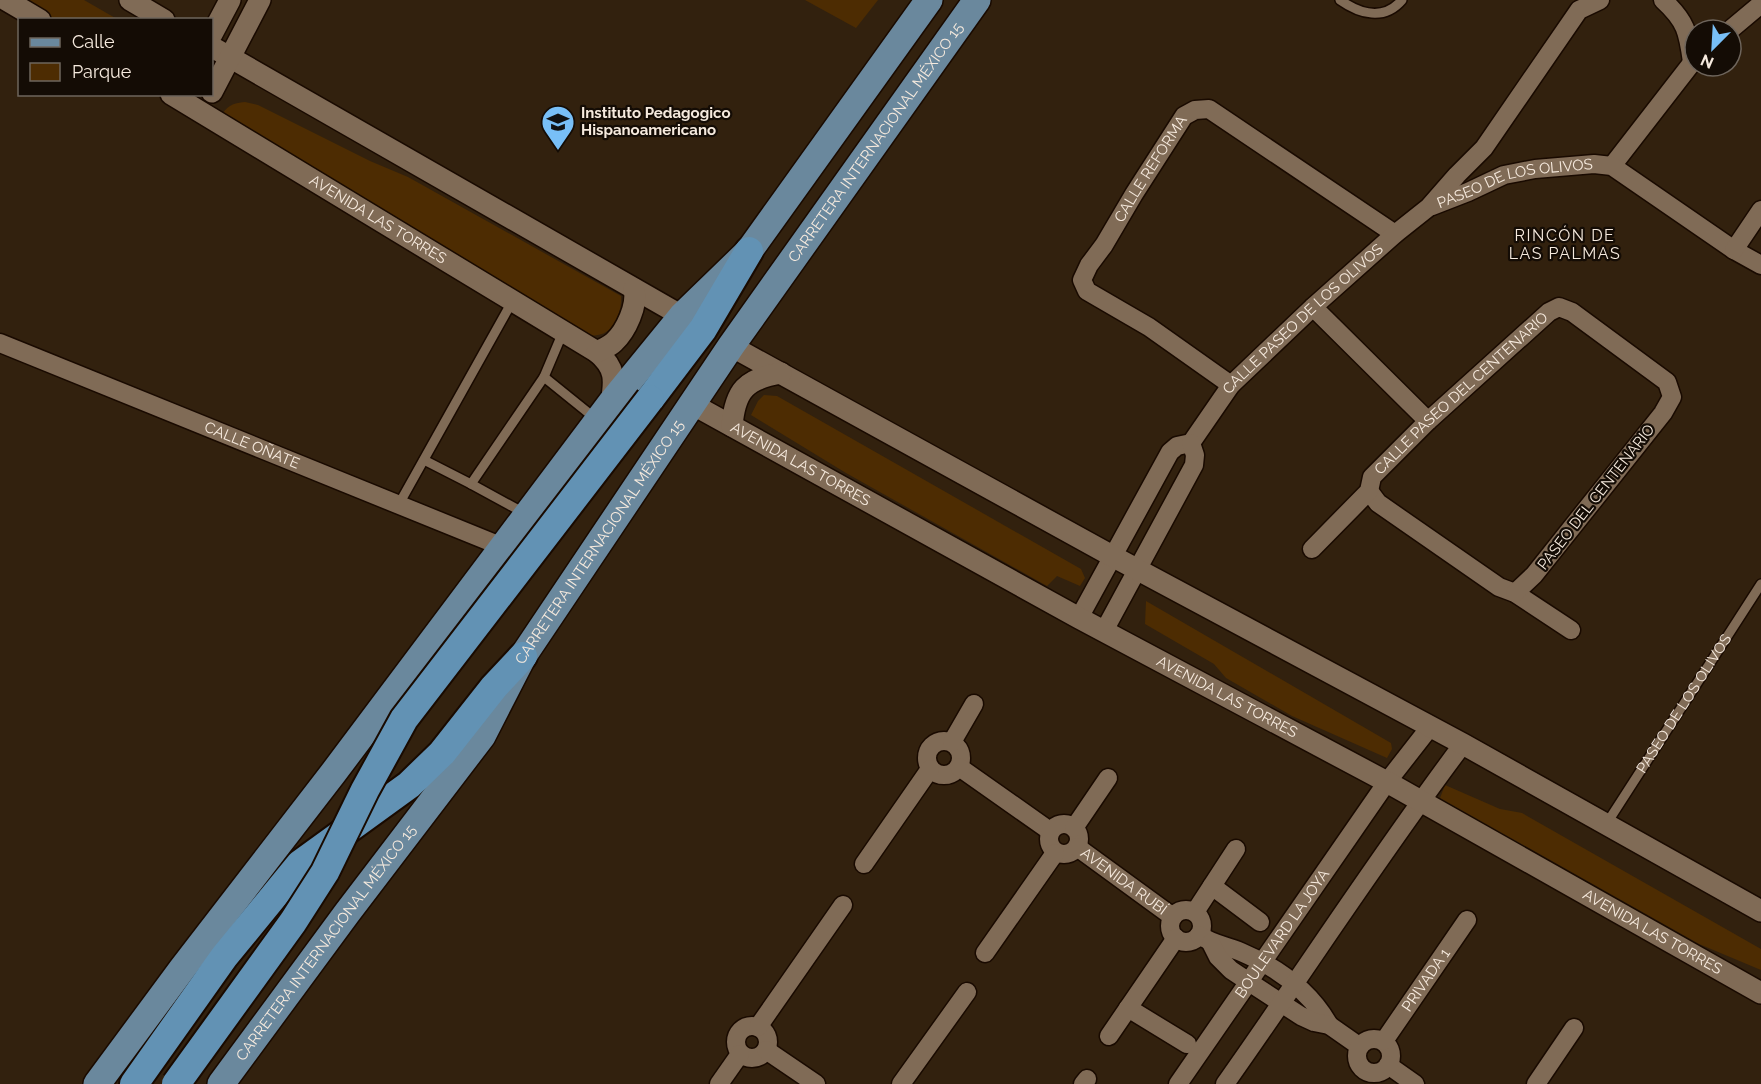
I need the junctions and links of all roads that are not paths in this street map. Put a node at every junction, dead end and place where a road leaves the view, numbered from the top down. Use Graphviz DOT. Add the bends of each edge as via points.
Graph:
graph roads {
  1 [pos="6,0"];
  2 [pos="130,0"];
  3 [pos="230,0"];
  4 [pos="260,0"];
  5 [pos="929,0"];
  6 [pos="977,0"];
  7 [pos="1340,0"];
  8 [pos="1402,0"];
  9 [pos="1600,0"];
  10 [pos="1663,0"];
  11 [pos="1761,4"];
  12 [pos="37,18"];
  13 [pos="161,18"];
  14 [pos="1743,19"];
  15 [pos="1683,24"];
  16 [pos="213,32"];
  17 [pos="220,53"];
  18 [pos="1683,73"];
  19 [pos="213,80"];
  20 [pos="183,96"];
  21 [pos="208,99"];
  22 [pos="1485,148"];
  23 [pos="1612,166"];
  24 [pos="1504,175"];
  25 [pos="1429,207"];
  26 [pos="1761,210"];
  27 [pos="1395,234"];
  28 [pos="1734,250"];
  29 [pos="749,251"];
  30 [pos="1761,266"];
  31 [pos="634,289"];
  32 [pos="512,302"];
  33 [pos="1313,307"];
  34 [pos="682,316"];
  35 [pos="562,332"];
  36 [pos="0,344"];
  37 [pos="731,346"];
  38 [pos="597,352"];
  39 [pos="781,373"];
  40 [pos="544,377"];
  41 [pos="1231,385"];
  42 [pos="1672,397"];
  43 [pos="692,404"];
  44 [pos="605,412"];
  45 [pos="1428,421"];
  46 [pos="732,426"];
  47 [pos="1191,444"];
  48 [pos="424,460"];
  49 [pos="471,484"];
  50 [pos="1370,491"];
  51 [pos="399,504"];
  52 [pos="527,515"];
  53 [pos="503,547"];
  54 [pos="1312,549"];
  55 [pos="1114,557"];
  56 [pos="1138,570"];
  57 [pos="1761,584"];
  58 [pos="1515,593"];
  59 [pos="1079,618"];
  60 [pos="1571,630"];
  61 [pos="1104,631"];
  62 [pos="523,656"];
  63 [pos="974,704"];
  64 [pos="1430,727"];
  65 [pos="952,742"];
  66 [pos="1463,744"];
  67 [pos="959,767"];
  68 [pos="930,769"];
  69 [pos="1108,778"];
  70 [pos="1387,782"];
  71 [pos="1419,802"];
  72 [pos="1607,823"];
  73 [pos="1074,828"];
  74 [pos="1050,831"];
  75 [pos="1077,847"];
  76 [pos="1236,849"];
  77 [pos="1055,853"];
  78 [pos="864,864"];
  79 [pos="1212,886"];
  80 [pos="843,905"];
  81 [pos="1761,910"];
  82 [pos="1195,912"];
  83 [pos="1173,916"];
  84 [pos="1467,920"];
  85 [pos="1260,922"];
  86 [pos="1176,938"];
  87 [pos="1205,939"];
  88 [pos="985,953"];
  89 [pos="1262,962"];
  90 [pos="1249,982"];
  91 [pos="1295,984"];
  92 [pos="967,992"];
  93 [pos="1761,993"];
  94 [pos="1282,1005"];
  95 [pos="1128,1008"];
  96 [pos="1329,1024"];
  97 [pos="759,1027"];
  98 [pos="1574,1028"];
  99 [pos="1109,1036"];
  100 [pos="1384,1041"];
  101 [pos="1187,1044"];
  102 [pos="1359,1046"];
  103 [pos="766,1050"];
  104 [pos="740,1054"];
  105 [pos="1389,1065"];
  106 [pos="1359,1077"];
  107 [pos="98,1084"];
  108 [pos="134,1084"];
  109 [pos="176,1084"];
  110 [pos="222,1084"];
  111 [pos="719,1084"];
  112 [pos="816,1084"];
  113 [pos="901,1084"];
  114 [pos="1178,1084"];
  115 [pos="1225,1084"];
  116 [pos="1415,1084"];
  117 [pos="1536,1084"];
  1 -- 12 [label="street"];
  2 -- 13 [label="street"];
  3 -- 16 [label="street"];
  4 -- 17 [label="street"];
  5 -- 29 [label="main road"];
  6 -- 37 [label="main road, CARRETERA INTERNACIONAL MÉXICO 15"];
  7 -- 8 [label="lane" via="1368,14 1381,15"];
  9 -- 22 [label="street, PASEO DE LOS OLIVOS" via="1579,10"];
  10 -- 15 [label="street"];
  11 -- 14 [label="street"];
  17 -- 19 [label="street"];
  17 -- 31 [label="street"];
  18 -- 23 [label="street, PASEO DE LOS OLIVOS"];
  20 -- 21 [label="street, AVENIDA LAS TORRES"];
  21 -- 32 [label="street, AVENIDA LAS TORRES"];
  22 -- 24 [label="street" via="1487,166"];
  22 -- 25 [label="street, PASEO DE LOS OLIVOS"];
  23 -- 24 [label="street, PASEO DE LOS OLIVOS" via="1594,164"];
  23 -- 28 [label="street"];
  24 -- 25 [label="street, PASEO DE LOS OLIVOS"];
  25 -- 27 [label="street, CALLE PASEO DE LOS OLIVOS"];
  26 -- 28 [label="street"];
  27 -- 33 [label="street, CALLE PASEO DE LOS OLIVOS"];
  27 -- 41 [label="street, CALLE REFORMA" via="1209,109 1184,116 1082,280 1087,291 1149,327"];
  28 -- 30 [label="street"];
  29 -- 34 [label="main road"];
  29 -- 109 [label="highway, bridge" via="703,329 404,718 325,872"];
  31 -- 34 [label="street"];
  31 -- 38 [label="street" via="635,301 621,334"];
  32 -- 35 [label="street, AVENIDA LAS TORRES"];
  32 -- 48 [label="lane"];
  33 -- 41 [label="street, CALLE PASEO DE LOS OLIVOS"];
  33 -- 45 [label="street"];
  34 -- 44 [label="main road"];
  35 -- 38 [label="street, AVENIDA LAS TORRES"];
  35 -- 40 [label="lane"];
  36 -- 51 [label="street, CALLE OÑATE"];
  37 -- 39 [label="street"];
  37 -- 43 [label="main road, CARRETERA INTERNACIONAL MÉXICO 15"];
  38 -- 44 [label="street, AVENIDA LAS TORRES" via="614,375"];
  39 -- 46 [label="street" via="759,377 745,388 734,405"];
  39 -- 55 [label="street"];
  40 -- 44 [label="lane"];
  40 -- 49 [label="lane"];
  41 -- 47 [label="street, CALLE PASEO DE LOS OLIVOS"];
  42 -- 45 [label="street, CALLE PASEO DEL CENTENARIO" via="1667,382 1572,312 1559,308 1549,312"];
  42 -- 58 [label="street, PASEO DEL CENTENARIO"];
  43 -- 46 [label="street, AVENIDA LAS TORRES"];
  43 -- 62 [label="main road, CARRETERA INTERNACIONAL MÉXICO 15"];
  44 -- 52 [label="main road"];
  45 -- 50 [label="street, CALLE PASEO DEL CENTENARIO" via="1372,477"];
  46 -- 59 [label="street, AVENIDA LAS TORRES"];
  47 -- 55 [label="street, CALLE PASEO DE LOS OLIVOS" via="1177,446 1170,452"];
  47 -- 56 [label="street" via="1194,465"];
  48 -- 49 [label="lane"];
  48 -- 51 [label="lane"];
  49 -- 52 [label="lane"];
  50 -- 54 [label="street, CALLE PASEO DEL CENTENARIO"];
  50 -- 58 [label="street, CALLE PASEO DEL CENTENARIO" via="1397,516 1499,587"];
  51 -- 53 [label="street, CALLE OÑATE"];
  52 -- 53 [label="main road"];
  53 -- 107 [label="main road"];
  55 -- 56 [label="street"];
  55 -- 59 [label="street, CALLE PASEO DE LOS OLIVOS"];
  56 -- 61 [label="street"];
  56 -- 64 [label="street"];
  57 -- 72 [label="lane, PASEO DE LOS OLIVOS"];
  58 -- 60 [label="street, CALLE PASEO DEL CENTENARIO"];
  59 -- 61 [label="street, AVENIDA LAS TORRES"];
  61 -- 70 [label="street, AVENIDA LAS TORRES"];
  62 -- 108 [label="highway" via="442,753 409,785 300,864 224,957"];
  62 -- 110 [label="main road, CARRETERA INTERNACIONAL MÉXICO 15" via="482,736"];
  63 -- 65 [label="street"];
  64 -- 66 [label="street"];
  64 -- 70 [label="street, BOULEVARD LA JOYA"];
  65 -- 67 [label="street" via="959,749"];
  65 -- 68 [label="street" via="934,744 928,751"];
  66 -- 71 [label="street"];
  66 -- 72 [label="street"];
  67 -- 68 [label="street" via="945,776"];
  67 -- 74 [label="street"];
  68 -- 78 [label="street"];
  69 -- 73 [label="street"];
  70 -- 71 [label="street, AVENIDA LAS TORRES"];
  70 -- 89 [label="street, BOULEVARD LA JOYA"];
  71 -- 91 [label="street"];
  71 -- 93 [label="street, AVENIDA LAS TORRES"];
  72 -- 81 [label="street"];
  73 -- 74 [label="street" via="1065,824"];
  73 -- 75 [label="street" via="1079,837"];
  74 -- 77 [label="street" via="1049,845"];
  75 -- 77 [label="street" via="1072,853"];
  75 -- 83 [label="street, AVENIDA RUBÍ"];
  76 -- 79 [label="street"];
  77 -- 88 [label="street"];
  79 -- 82 [label="street"];
  79 -- 85 [label="street"];
  80 -- 97 [label="street"];
  82 -- 83 [label="street" via="1180,910"];
  82 -- 87 [label="street"];
  83 -- 86 [label="street" via="1170,926"];
  84 -- 100 [label="street, PRIVADA 1"];
  86 -- 87 [label="street"];
  86 -- 95 [label="street"];
  87 -- 89 [label="street"];
  87 -- 90 [label="street" via="1231,970"];
  89 -- 90 [label="street, BOULEVARD LA JOYA"];
  89 -- 91 [label="street"];
  90 -- 94 [label="street"];
  90 -- 114 [label="street, BOULEVARD LA JOYA"];
  91 -- 94 [label="street"];
  91 -- 96 [label="street"];
  92 -- 113 [label="street"];
  94 -- 96 [label="street" via="1314,1022"];
  94 -- 115 [label="street"];
  95 -- 99 [label="street"];
  95 -- 101 [label="street"];
  96 -- 102 [label="street"];
  97 -- 103 [label="street" via="766,1033"];
  97 -- 104 [label="street" via="741,1029 735,1037"];
  98 -- 117 [label="street"];
  100 -- 102 [label="street" via="1375,1038"];
  100 -- 105 [label="street" via="1390,1048"];
  102 -- 106 [label="street"];
  103 -- 104 [label="street" via="749,1059"];
  103 -- 112 [label="street"];
  104 -- 111 [label="street"];
  105 -- 106 [label="street"];
  105 -- 116 [label="street"];
}
